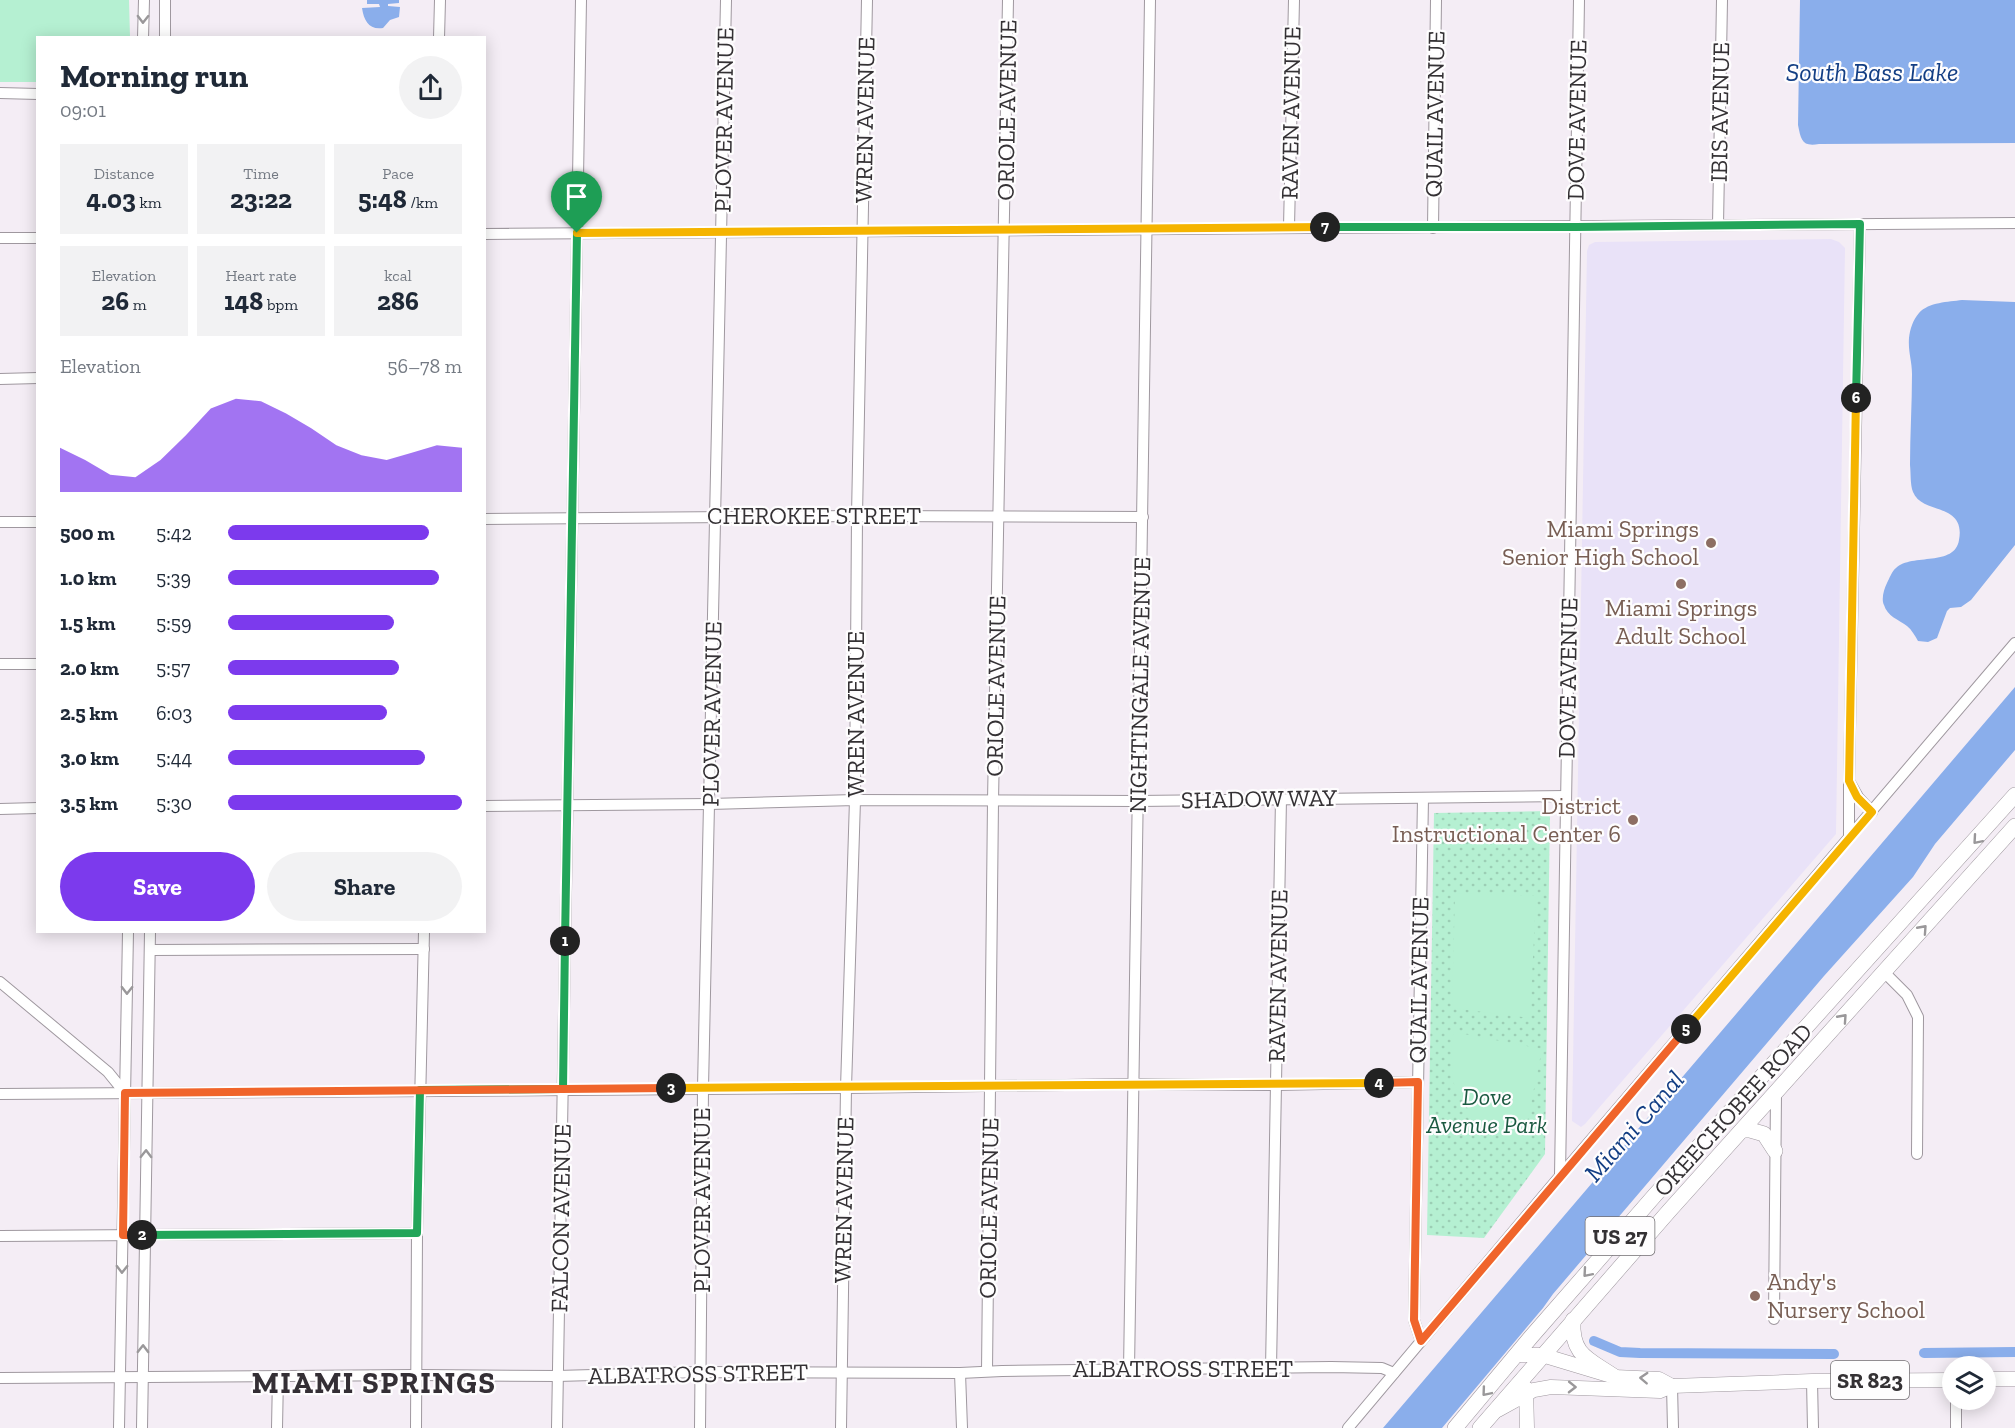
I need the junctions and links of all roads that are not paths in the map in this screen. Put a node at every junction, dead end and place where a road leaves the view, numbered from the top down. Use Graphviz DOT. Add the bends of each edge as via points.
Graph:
graph roads {
  1 [pos="144,0"];
  2 [pos="165,0"];
  3 [pos="440,0"];
  4 [pos="581,0"];
  5 [pos="726,0"];
  6 [pos="867,0"];
  7 [pos="1008,0"];
  8 [pos="1150,0"];
  9 [pos="1294,0"];
  10 [pos="1436,0"];
  11 [pos="1579,0"];
  12 [pos="1722,0"];
  13 [pos="143,36"];
  14 [pos="165,36"];
  15 [pos="439,36"];
  16 [pos="0,93"];
  17 [pos="36,94"];
  18 [pos="2015,223"];
  19 [pos="1860,224"];
  20 [pos="1718,225"];
  21 [pos="1289,227"];
  22 [pos="1576,227"];
  23 [pos="1433,228"];
  24 [pos="1148,229"];
  25 [pos="1005,230"];
  26 [pos="721,232"];
  27 [pos="862,232"];
  28 [pos="577,233"];
  29 [pos="486,234"];
  30 [pos="0,238"];
  31 [pos="36,238"];
  32 [pos="36,378"];
  33 [pos="0,379"];
  34 [pos="857,516"];
  35 [pos="999,516"];
  36 [pos="716,517"];
  37 [pos="1143,517"];
  38 [pos="573,518"];
  39 [pos="486,519"];
  40 [pos="0,522"];
  41 [pos="36,522"];
  42 [pos="2015,643"];
  43 [pos="0,664"];
  44 [pos="36,664"];
  45 [pos="1849,781"];
  46 [pos="2015,795"];
  47 [pos="1566,796"];
  48 [pos="1281,798"];
  49 [pos="1423,798"];
  50 [pos="855,800"];
  51 [pos="993,801"];
  52 [pos="1137,801"];
  53 [pos="710,804"];
  54 [pos="567,805"];
  55 [pos="486,806"];
  56 [pos="36,808"];
  57 [pos="0,809"];
  58 [pos="1872,812"];
  59 [pos="2015,826"];
  60 [pos="1849,838"];
  61 [pos="1896,929"];
  62 [pos="128,933"];
  63 [pos="150,933"];
  64 [pos="424,933"];
  65 [pos="424,949"];
  66 [pos="150,950"];
  67 [pos="1884,972"];
  68 [pos="0,982"];
  69 [pos="1786,1051"];
  70 [pos="1418,1082"];
  71 [pos="1134,1084"];
  72 [pos="1275,1085"];
  73 [pos="990,1087"];
  74 [pos="703,1088"];
  75 [pos="846,1088"];
  76 [pos="563,1089"];
  77 [pos="420,1090"];
  78 [pos="125,1093"];
  79 [pos="147,1093"];
  80 [pos="1776,1093"];
  81 [pos="0,1094"];
  82 [pos="1742,1131"];
  83 [pos="1775,1151"];
  84 [pos="1917,1154"];
  85 [pos="1560,1176"];
  86 [pos="417,1233"];
  87 [pos="123,1235"];
  88 [pos="145,1235"];
  89 [pos="0,1236"];
  90 [pos="1774,1319"];
  91 [pos="1573,1320"];
  92 [pos="1421,1341"];
  93 [pos="1542,1354"];
  94 [pos="1521,1355"];
  95 [pos="1271,1369"];
  96 [pos="1130,1370"];
  97 [pos="987,1371"];
  98 [pos="701,1372"];
  99 [pos="841,1372"];
  100 [pos="960,1373"];
  101 [pos="1394,1373"];
  102 [pos="418,1375"];
  103 [pos="1525,1375"];
  104 [pos="143,1376"];
  105 [pos="278,1376"];
  106 [pos="557,1376"];
  107 [pos="120,1377"];
  108 [pos="1615,1377"];
  109 [pos="0,1378"];
  110 [pos="1996,1379"];
  111 [pos="2015,1379"];
  112 [pos="1942,1380"];
  113 [pos="1812,1381"];
  114 [pos="1672,1386"];
  115 [pos="1526,1394"];
  116 [pos="1956,1410"];
  117 [pos="1491,1414"];
  118 [pos="119,1428"];
  119 [pos="142,1428"];
  120 [pos="277,1428"];
  121 [pos="416,1428"];
  122 [pos="557,1428"];
  123 [pos="700,1428"];
  124 [pos="841,1428"];
  125 [pos="962,1428"];
  126 [pos="1348,1428"];
  127 [pos="1455,1428"];
  128 [pos="1480,1428"];
  129 [pos="1527,1428"];
  130 [pos="1673,1428"];
  131 [pos="1813,1428"];
  132 [pos="1956,1428"];
  1 -- 13 [label="street, one-way"];
  2 -- 14 [label="street"];
  3 -- 15 [label="street"];
  4 -- 28 [label="street, FALCON AVENUE"];
  5 -- 26 [label="street, PLOVER AVENUE"];
  6 -- 27 [label="street, WREN AVENUE"];
  7 -- 25 [label="street, ORIOLE AVENUE"];
  8 -- 24 [label="street, NIGHTINGALE AVENUE"];
  9 -- 21 [label="street, RAVEN AVENUE"];
  10 -- 23 [label="street, QUAIL AVENUE"];
  11 -- 22 [label="street, DOVE AVENUE"];
  12 -- 20 [label="street, IBIS AVENUE"];
  16 -- 17 [label="street"];
  18 -- 19 [label="street"];
  19 -- 20 [label="street"];
  19 -- 45 [label="street"];
  20 -- 22 [label="street"];
  21 -- 23 [label="street"];
  21 -- 24 [label="street"];
  22 -- 23 [label="street"];
  22 -- 47 [label="street, DOVE AVENUE"];
  24 -- 25 [label="street"];
  24 -- 37 [label="street, NIGHTINGALE AVENUE"];
  25 -- 27 [label="street"];
  25 -- 35 [label="street, ORIOLE AVENUE"];
  26 -- 27 [label="street"];
  26 -- 28 [label="street"];
  26 -- 36 [label="street, PLOVER AVENUE"];
  27 -- 34 [label="street, WREN AVENUE"];
  28 -- 29 [label="street"];
  28 -- 38 [label="street, FALCON AVENUE"];
  30 -- 31 [label="street"];
  32 -- 33 [label="street"];
  34 -- 35 [label="street, CHEROKEE STREET"];
  34 -- 36 [label="street, CHEROKEE STREET"];
  34 -- 50 [label="street, WREN AVENUE"];
  35 -- 37 [label="street, CHEROKEE STREET"];
  35 -- 51 [label="street, ORIOLE AVENUE"];
  36 -- 38 [label="street, CHEROKEE STREET"];
  36 -- 53 [label="street, PLOVER AVENUE"];
  37 -- 52 [label="street, NIGHTINGALE AVENUE"];
  38 -- 39 [label="street, CHEROKEE STREET"];
  38 -- 54 [label="street, FALCON AVENUE"];
  40 -- 41 [label="street"];
  42 -- 58 [label="street"];
  43 -- 44 [label="street"];
  45 -- 58 [label="street" via="1857,797"];
  45 -- 60 [label="street"];
  46 -- 61 [label="highway, OKEECHOBEE ROAD / US 27, one-way"];
  47 -- 49 [label="street, SHADOW WAY"];
  47 -- 85 [label="street, DOVE AVENUE"];
  48 -- 49 [label="street, SHADOW WAY"];
  48 -- 52 [label="street, SHADOW WAY"];
  48 -- 72 [label="street, RAVEN AVENUE"];
  49 -- 70 [label="street, QUAIL AVENUE"];
  50 -- 51 [label="street, SHADOW WAY"];
  50 -- 53 [label="street, SHADOW WAY"];
  50 -- 75 [label="street, WREN AVENUE"];
  51 -- 52 [label="street, SHADOW WAY"];
  51 -- 73 [label="street, ORIOLE AVENUE"];
  52 -- 71 [label="street, NIGHTINGALE AVENUE"];
  53 -- 54 [label="street, SHADOW WAY"];
  53 -- 74 [label="street, PLOVER AVENUE"];
  54 -- 55 [label="street, SHADOW WAY"];
  54 -- 76 [label="street, FALCON AVENUE"];
  56 -- 57 [label="street"];
  58 -- 60 [label="street"];
  67 -- 59 [label="highway, OKEECHOBEE ROAD / US 27, one-way"];
  60 -- 85 [label="street"];
  61 -- 67 [label="highway"];
  61 -- 69 [label="highway, OKEECHOBEE ROAD / US 27"];
  62 -- 78 [label="street, one-way"];
  63 -- 66 [label="street"];
  64 -- 65 [label="street"];
  65 -- 66 [label="street"];
  65 -- 77 [label="street"];
  66 -- 79 [label="street"];
  80 -- 67 [label="highway, OKEECHOBEE ROAD / US 27, one-way"];
  67 -- 84 [label="street" via="1907,995 1918,1017"];
  68 -- 78 [label="street" via="108,1072"];
  69 -- 80 [label="highway" via="1776,1077"];
  69 -- 94 [label="highway, OKEECHOBEE ROAD / US 27, one-way" via="1531,1337"];
  70 -- 72 [label="street"];
  70 -- 92 [label="street, QUAIL AVENUE" via="1414,1320"];
  71 -- 72 [label="street"];
  71 -- 73 [label="street"];
  71 -- 96 [label="street, NIGHTINGALE AVENUE"];
  72 -- 95 [label="street, RAVEN AVENUE"];
  73 -- 75 [label="street"];
  73 -- 97 [label="street, ORIOLE AVENUE"];
  74 -- 75 [label="street"];
  74 -- 76 [label="street"];
  74 -- 98 [label="street, PLOVER AVENUE"];
  75 -- 99 [label="street, WREN AVENUE"];
  76 -- 77 [label="street"];
  76 -- 106 [label="street, FALCON AVENUE"];
  77 -- 79 [label="street"];
  77 -- 86 [label="street"];
  78 -- 79 [label="street"];
  78 -- 81 [label="street"];
  78 -- 87 [label="street"];
  88 -- 79 [label="street, one-way"];
  80 -- 82 [label="highway, OKEECHOBEE ROAD / US 27"];
  80 -- 83 [label="street"];
  82 -- 83 [label="highway" via="1764,1134"];
  82 -- 91 [label="highway, OKEECHOBEE ROAD / US 27"];
  83 -- 90 [label="street"];
  85 -- 92 [label="street"];
  86 -- 88 [label="street"];
  86 -- 102 [label="street"];
  87 -- 88 [label="street"];
  87 -- 89 [label="street"];
  87 -- 107 [label="street, one-way"];
  104 -- 88 [label="street, one-way"];
  91 -- 93 [label="highway, OKEECHOBEE ROAD / US 27"];
  91 -- 108 [label="highway" via="1572,1335 1578,1350"];
  92 -- 101 [label="street"];
  93 -- 94 [label="main road, SR 823"];
  93 -- 103 [label="highway, OKEECHOBEE ROAD / US 27"];
  93 -- 108 [label="main road, SR 823"];
  94 -- 103 [label="highway"];
  94 -- 127 [label="highway, one-way"];
  95 -- 96 [label="street, ALBATROSS STREET"];
  95 -- 101 [label="street, ALBATROSS STREET" via="1375,1367"];
  96 -- 97 [label="street, ALBATROSS STREET"];
  97 -- 100 [label="street, ALBATROSS STREET"];
  98 -- 99 [label="street, ALBATROSS STREET"];
  98 -- 106 [label="street, ALBATROSS STREET"];
  98 -- 123 [label="street, PLOVER AVENUE"];
  99 -- 100 [label="street, ALBATROSS STREET"];
  99 -- 124 [label="street, WREN AVENUE"];
  100 -- 125 [label="street"];
  101 -- 126 [label="street"];
  102 -- 105 [label="street, ALBATROSS STREET"];
  102 -- 106 [label="street, ALBATROSS STREET"];
  102 -- 121 [label="street"];
  103 -- 115 [label="main road"];
  103 -- 117 [label="highway, OKEECHOBEE ROAD / US 27"];
  104 -- 105 [label="street, ALBATROSS STREET"];
  104 -- 107 [label="street, ALBATROSS STREET"];
  104 -- 119 [label="street"];
  105 -- 120 [label="street"];
  106 -- 122 [label="street, FALCON AVENUE"];
  107 -- 109 [label="street, ALBATROSS STREET"];
  107 -- 118 [label="street"];
  114 -- 108 [label="main road, SR 823, one-way" via="1659,1379"];
  110 -- 111 [label="main road"];
  112 -- 113 [label="main road, SR 823"];
  113 -- 114 [label="main road, SR 823"];
  113 -- 131 [label="street"];
  115 -- 114 [label="main road, SR 823, one-way" via="1551,1387 1660,1391"];
  114 -- 130 [label="street"];
  115 -- 117 [label="main road, SR 823"];
  115 -- 129 [label="main road"];
  116 -- 132 [label="street"];
  117 -- 128 [label="highway, OKEECHOBEE ROAD / US 27"];
}
